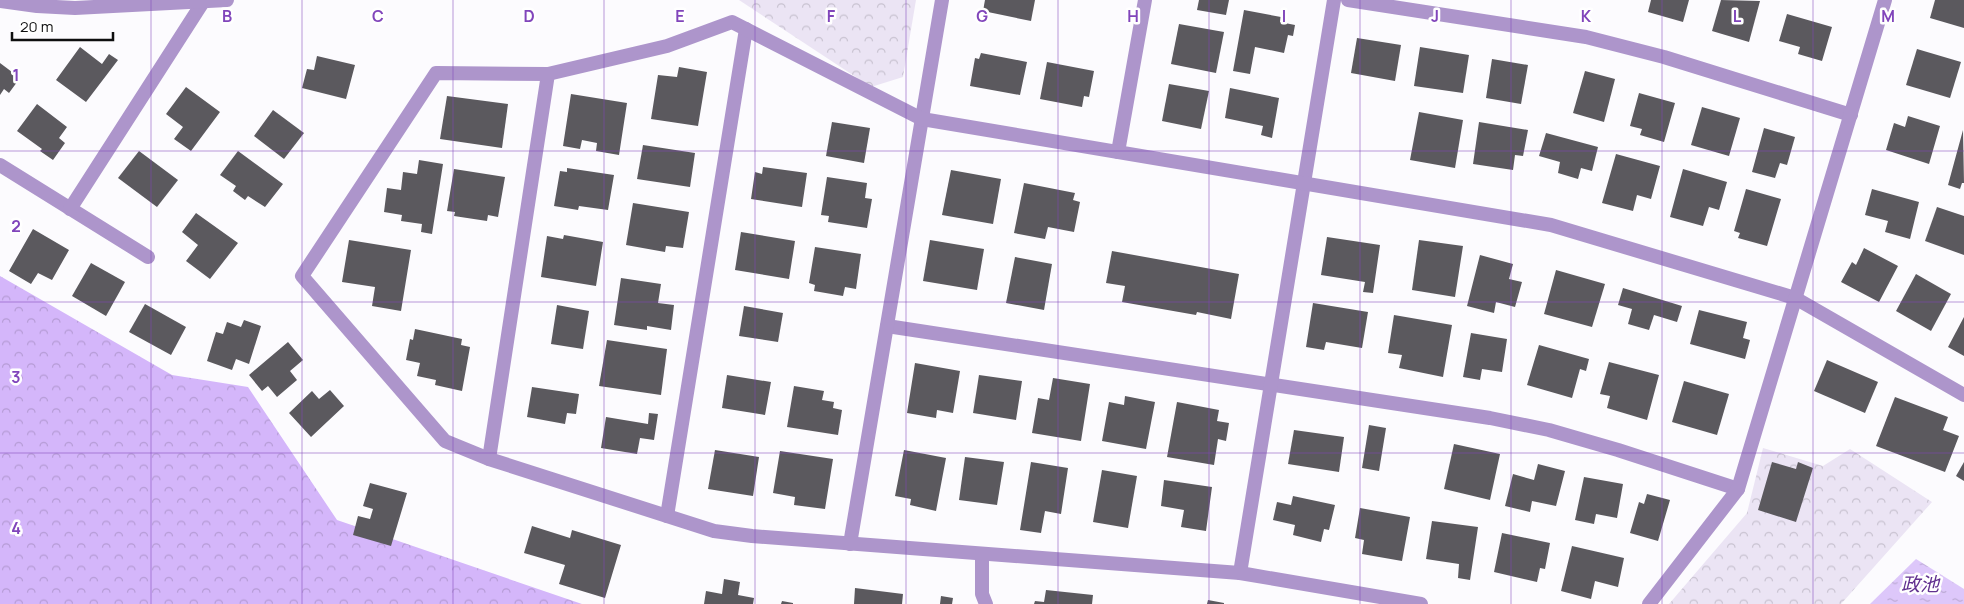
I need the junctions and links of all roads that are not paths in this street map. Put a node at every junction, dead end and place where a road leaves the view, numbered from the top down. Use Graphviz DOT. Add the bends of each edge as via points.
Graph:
graph roads {
  1 [pos="228,0"];
  2 [pos="942,0"];
  3 [pos="1145,0"];
  4 [pos="1334,0"];
  5 [pos="1348,0"];
  6 [pos="1885,0"];
  7 [pos="0,1"];
  8 [pos="203,2"];
  9 [pos="746,29"];
  10 [pos="548,74"];
  11 [pos="1851,115"];
  12 [pos="922,119"];
  13 [pos="1118,152"];
  14 [pos="0,165"];
  15 [pos="1304,183"];
  16 [pos="70,209"];
  17 [pos="148,257"];
  18 [pos="1795,298"];
  19 [pos="887,326"];
  20 [pos="1270,384"];
  21 [pos="1964,394"];
  22 [pos="489,459"];
  23 [pos="1738,489"];
  24 [pos="667,516"];
  25 [pos="850,544"];
  26 [pos="982,554"];
  27 [pos="1240,573"];
  28 [pos="986,604"];
  29 [pos="1421,604"];
  30 [pos="1649,604"];
  1 -- 8 [label="street"];
  2 -- 12 [label="street"];
  3 -- 13 [label="street"];
  4 -- 15 [label="street"];
  5 -- 11 [label="street" via="1586,37 1664,57"];
  6 -- 11 [label="street"];
  7 -- 8 [label="street" via="75,8"];
  8 -- 16 [label="street"];
  9 -- 10 [label="street" via="732,22 667,46"];
  9 -- 12 [label="street"];
  9 -- 24 [label="street"];
  10 -- 22 [label="street"];
  10 -- 22 [label="street" via="436,73 302,276 445,441"];
  11 -- 18 [label="street"];
  12 -- 13 [label="street"];
  12 -- 19 [label="street"];
  13 -- 15 [label="street"];
  14 -- 16 [label="street"];
  15 -- 18 [label="street" via="1550,225"];
  15 -- 20 [label="street"];
  16 -- 17 [label="street"];
  18 -- 21 [label="street"];
  18 -- 23 [label="street"];
  19 -- 20 [label="street"];
  19 -- 25 [label="street"];
  20 -- 23 [label="street" via="1549,430"];
  20 -- 27 [label="street"];
  22 -- 24 [label="street"];
  23 -- 30 [label="street"];
  24 -- 25 [label="street" via="714,531"];
  25 -- 26 [label="street"];
  26 -- 27 [label="street"];
  26 -- 28 [label="street" via="982,594"];
  27 -- 29 [label="street"];
}
